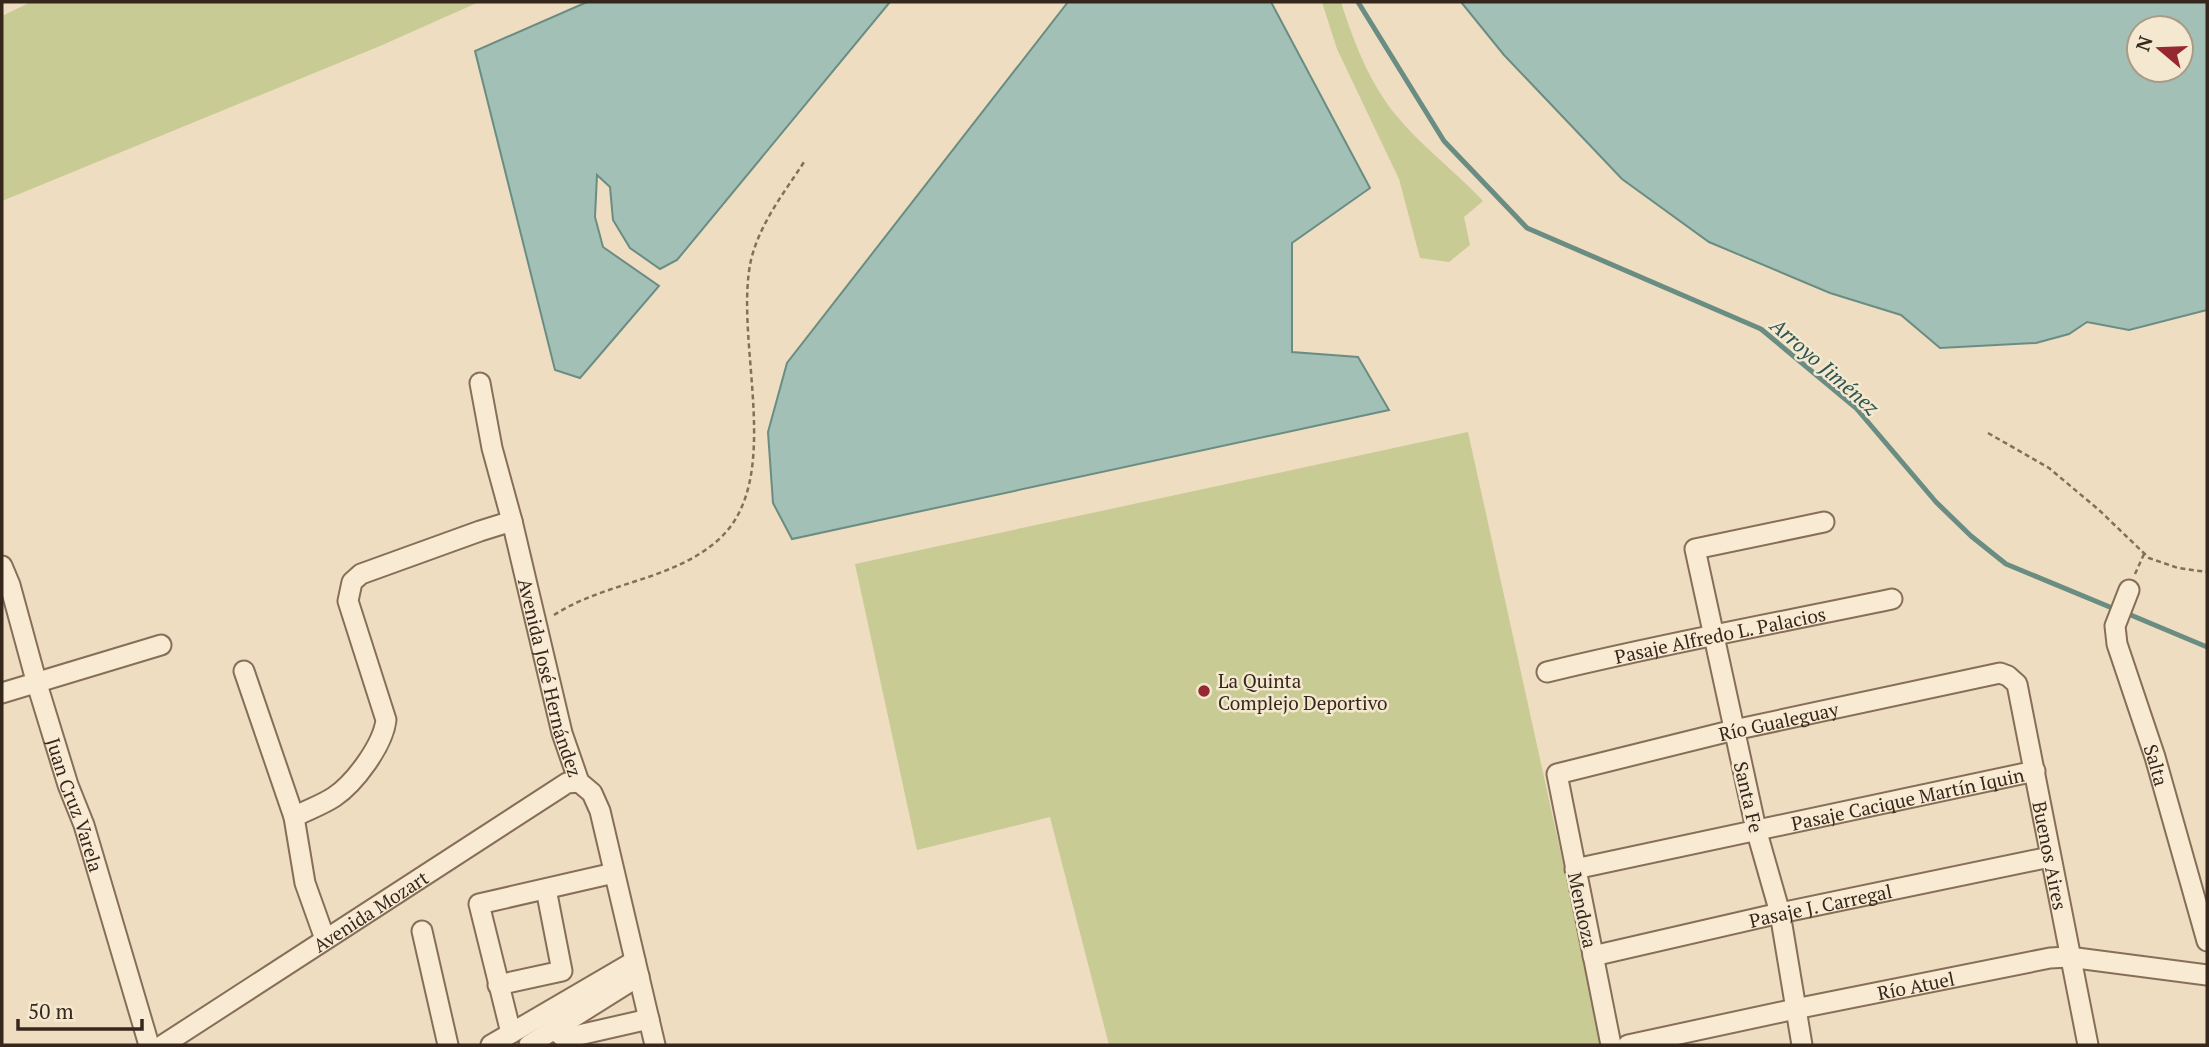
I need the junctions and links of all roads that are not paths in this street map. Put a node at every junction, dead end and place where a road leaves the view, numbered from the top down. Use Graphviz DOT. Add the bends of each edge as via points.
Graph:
graph roads {
  1 [pos="480,383"];
  2 [pos="512,521"];
  3 [pos="1824,523"];
  4 [pos="2,566"];
  5 [pos="2129,590"];
  6 [pos="1892,599"];
  7 [pos="1714,636"];
  8 [pos="161,645"];
  9 [pos="244,671"];
  10 [pos="1546,671"];
  11 [pos="2000,673"];
  12 [pos="37,684"];
  13 [pos="2,694"];
  14 [pos="1734,730"];
  15 [pos="2035,771"];
  16 [pos="1557,774"];
  17 [pos="579,782"];
  18 [pos="294,817"];
  19 [pos="1756,829"];
  20 [pos="2050,857"];
  21 [pos="1575,869"];
  22 [pos="614,873"];
  23 [pos="546,889"];
  24 [pos="1780,913"];
  25 [pos="422,931"];
  26 [pos="325,939"];
  27 [pos="2207,941"];
  28 [pos="1593,956"];
  29 [pos="2069,957"];
  30 [pos="637,968"];
  31 [pos="2207,975"];
  32 [pos="498,985"];
  33 [pos="1795,1009"];
  34 [pos="649,1019"];
  35 [pos="554,1030"];
  36 [pos="511,1032"];
  37 [pos="149,1045"];
  38 [pos="163,1045"];
  39 [pos="448,1045"];
  40 [pos="491,1045"];
  41 [pos="529,1045"];
  42 [pos="655,1045"];
  43 [pos="1611,1045"];
  44 [pos="1628,1045"];
  45 [pos="1802,1045"];
  46 [pos="2088,1045"];
  1 -- 2 [label="street, Avenida José Hernández"];
  2 -- 17 [label="street, Avenida José Hernández" via="562,733"];
  2 -- 18 [label="street" via="361,574 352,582 348,601 386,720 384,733 342,790"];
  3 -- 7 [label="street, Santa Fe" via="1695,549"];
  4 -- 12 [label="street, Juan Cruz Varela"];
  5 -- 27 [label="street, Salta" via="2115,626 2116,644 2155,757"];
  6 -- 7 [label="street, Pasaje Alfredo L. Palacios"];
  7 -- 10 [label="street, Pasaje Alfredo L. Palacios"];
  7 -- 14 [label="street, Santa Fe"];
  8 -- 12 [label="street"];
  9 -- 18 [label="street"];
  11 -- 14 [label="street, Río Gualeguay"];
  11 -- 15 [label="street, Buenos Aires" via="2017,684"];
  12 -- 13 [label="street"];
  12 -- 37 [label="street, Juan Cruz Varela"];
  14 -- 16 [label="street, Río Gualeguay"];
  14 -- 19 [label="street, Santa Fe"];
  15 -- 19 [label="street, Pasaje Cacique Martín Iquin"];
  15 -- 20 [label="street, Buenos Aires"];
  16 -- 21 [label="street, Mendoza"];
  17 -- 22 [label="street, Avenida José Hernández" via="592,793 600,811"];
  17 -- 26 [label="street, Avenida Mozart" via="567,783"];
  18 -- 26 [label="street" via="305,883"];
  19 -- 21 [label="street, Pasaje Cacique Martín Iquin"];
  19 -- 24 [label="street, Santa Fe"];
  20 -- 24 [label="street, Pasaje J. Carregal"];
  20 -- 29 [label="street, Buenos Aires"];
  21 -- 28 [label="street, Mendoza"];
  22 -- 23 [label="street"];
  22 -- 30 [label="street, Avenida José Hernández"];
  23 -- 32 [label="street" via="562,971"];
  23 -- 32 [label="street" via="479,904"];
  24 -- 28 [label="street, Pasaje J. Carregal"];
  24 -- 33 [label="street, Santa Fe"];
  25 -- 39 [label="street"];
  26 -- 38 [label="street, Avenida Mozart"];
  28 -- 43 [label="street, Mendoza"];
  29 -- 31 [label="street, Río Atuel"];
  29 -- 33 [label="street, Río Atuel"];
  29 -- 46 [label="street, Buenos Aires"];
  30 -- 34 [label="street, Avenida José Hernández"];
  30 -- 35 [label="street"];
  30 -- 36 [label="street"];
  32 -- 36 [label="street"];
  33 -- 44 [label="street, Río Atuel"];
  33 -- 45 [label="street, Santa Fe"];
  34 -- 35 [label="street" via="570,1037"];
  34 -- 42 [label="street, Avenida José Hernández"];
  35 -- 41 [label="street"];
  36 -- 40 [label="street"];
}
